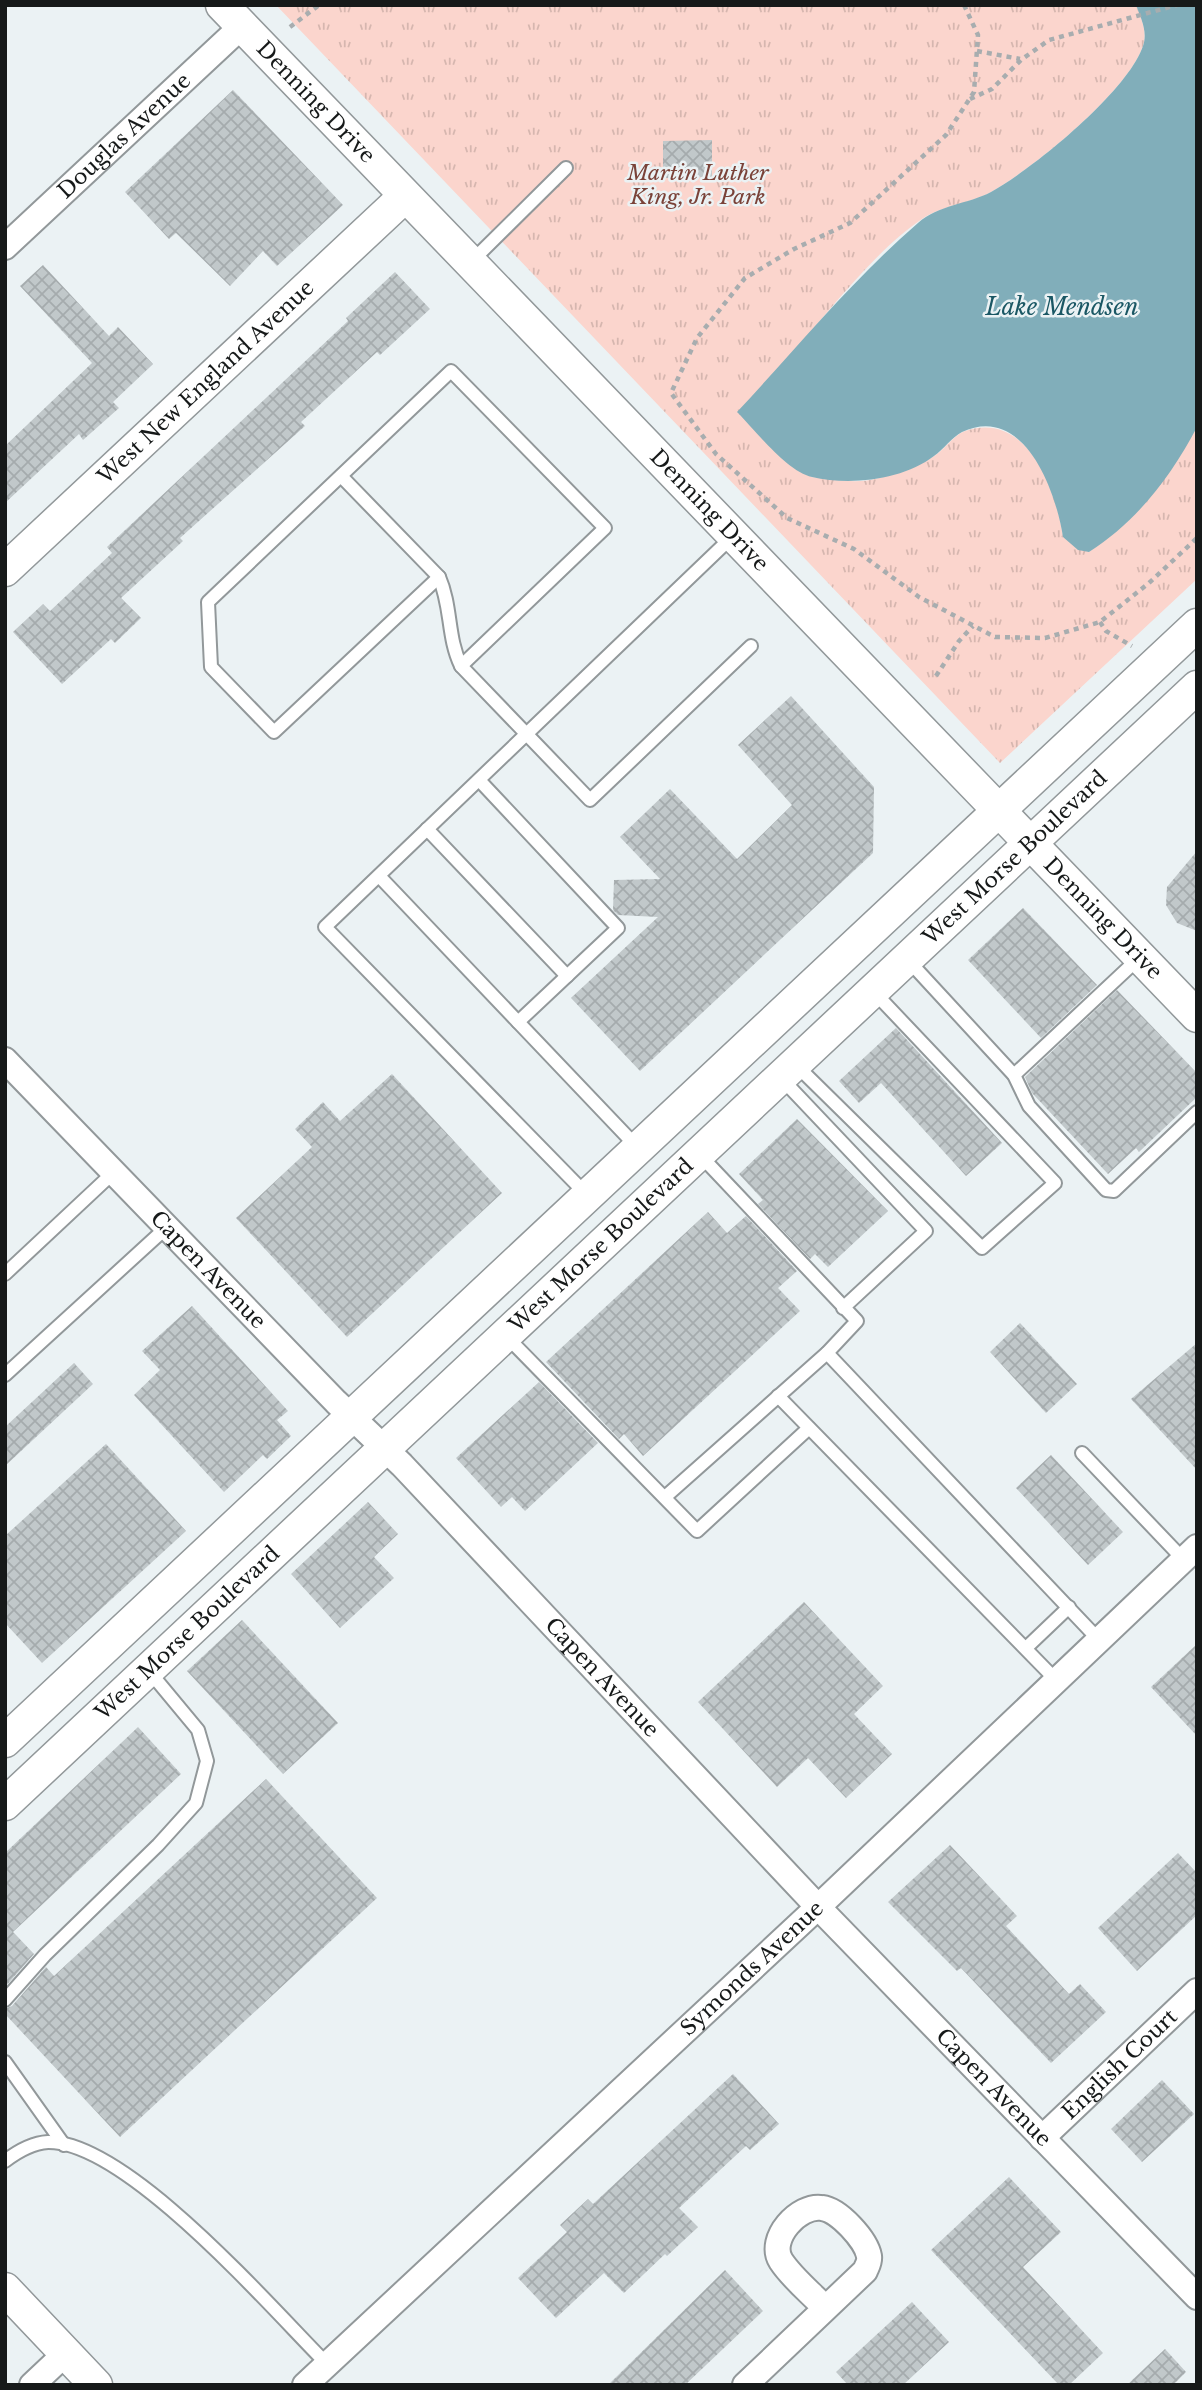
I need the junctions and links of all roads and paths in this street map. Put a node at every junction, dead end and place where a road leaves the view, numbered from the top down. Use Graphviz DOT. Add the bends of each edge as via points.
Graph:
graph roads {
  1 [pos="319,5"];
  2 [pos="964,5"];
  3 [pos="1177,5"];
  4 [pos="232,16"];
  5 [pos="290,27"];
  6 [pos="977,51"];
  7 [pos="1021,60"];
  8 [pos="969,100"];
  9 [pos="566,168"];
  10 [pos="405,196"];
  11 [pos="5,247"];
  12 [pos="470,263"];
  13 [pos="341,476"];
  14 [pos="733,536"];
  15 [pos="1197,538"];
  16 [pos="5,570"];
  17 [pos="439,577"];
  18 [pos="1100,622"];
  19 [pos="1197,625"];
  20 [pos="973,626"];
  21 [pos="751,646"];
  22 [pos="1141,650"];
  23 [pos="461,666"];
  24 [pos="936,676"];
  25 [pos="1197,687"];
  26 [pos="527,734"];
  27 [pos="479,780"];
  28 [pos="998,811"];
  29 [pos="428,829"];
  30 [pos="1030,844"];
  31 [pos="379,876"];
  32 [pos="1140,957"];
  33 [pos="907,959"];
  34 [pos="566,976"];
  35 [pos="873,991"];
  36 [pos="1197,1016"];
  37 [pos="518,1022"];
  38 [pos="5,1060"];
  39 [pos="788,1071"];
  40 [pos="1014,1075"];
  41 [pos="1197,1112"];
  42 [pos="638,1148"];
  43 [pos="699,1154"];
  44 [pos="114,1172"];
  45 [pos="588,1196"];
  46 [pos="167,1227"];
  47 [pos="5,1274"];
  48 [pos="843,1308"];
  49 [pos="506,1336"];
  50 [pos="827,1353"];
  51 [pos="5,1374"];
  52 [pos="778,1396"];
  53 [pos="351,1417"];
  54 [pos="809,1428"];
  55 [pos="385,1449"];
  56 [pos="1082,1453"];
  57 [pos="664,1497"];
  58 [pos="1190,1554"];
  59 [pos="1069,1607"];
  60 [pos="1099,1640"];
  61 [pos="1026,1648"];
  62 [pos="148,1671"];
  63 [pos="1057,1681"];
  64 [pos="5,1741"];
  65 [pos="5,1804"];
  66 [pos="818,1907"];
  67 [pos="1197,1991"];
  68 [pos="5,2000"];
  69 [pos="5,2062"];
  70 [pos="1042,2138"];
  71 [pos="64,2145"];
  72 [pos="5,2161"];
  73 [pos="5,2288"];
  74 [pos="1197,2297"];
  75 [pos="825,2308"];
  76 [pos="66,2353"];
  77 [pos="327,2364"];
  78 [pos="32,2385"];
  79 [pos="96,2385"];
  80 [pos="304,2385"];
  81 [pos="745,2385"];
  1 -- 5 [label="path"];
  2 -- 6 [label="path" via="978,35"];
  3 -- 7 [label="path" via="1049,40"];
  4 -- 10 [label="street, Denning Drive"];
  4 -- 11 [label="street, Douglas Avenue"];
  6 -- 7 [label="path"];
  6 -- 8 [label="path" via="975,92"];
  7 -- 8 [label="path" via="992,89"];
  8 -- 20 [label="path" via="946,135 850,223 745,278 697,338 671,393 716,454 787,518 854,548 919,597"];
  9 -- 12 [label="lane"];
  10 -- 12 [label="street, Denning Drive"];
  10 -- 16 [label="street, West New England Avenue"];
  12 -- 14 [label="street, Denning Drive"];
  13 -- 17 [label="lane"];
  13 -- 17 [label="lane" via="208,603 211,667 274,732"];
  13 -- 23 [label="lane" via="452,371 605,528"];
  14 -- 26 [label="lane"];
  14 -- 28 [label="street, Denning Drive"];
  15 -- 18 [label="path"];
  17 -- 23 [label="lane" via="448,598 452,648"];
  18 -- 20 [label="path" via="1045,638 995,637"];
  18 -- 22 [label="path" via="1106,631"];
  19 -- 28 [label="street"];
  20 -- 24 [label="path"];
  21 -- 26 [label="lane" via="590,800"];
  23 -- 26 [label="lane"];
  25 -- 30 [label="street, West Morse Boulevard"];
  26 -- 27 [label="lane"];
  27 -- 29 [label="lane"];
  27 -- 34 [label="lane" via="618,928"];
  28 -- 30 [label="street, Denning Drive"];
  28 -- 42 [label="street"];
  29 -- 31 [label="lane"];
  29 -- 34 [label="lane"];
  30 -- 32 [label="street, Denning Drive"];
  30 -- 33 [label="street, West Morse Boulevard"];
  31 -- 37 [label="lane"];
  31 -- 45 [label="lane" via="325,927"];
  32 -- 36 [label="street, Denning Drive"];
  32 -- 40 [label="lane"];
  33 -- 35 [label="street, West Morse Boulevard"];
  33 -- 40 [label="lane"];
  34 -- 37 [label="lane"];
  35 -- 39 [label="street, West Morse Boulevard"];
  35 -- 39 [label="lane" via="1055,1183 982,1248"];
  37 -- 42 [label="lane"];
  38 -- 44 [label="street, Capen Avenue"];
  39 -- 43 [label="street, West Morse Boulevard"];
  39 -- 48 [label="lane" via="926,1231"];
  40 -- 41 [label="lane" via="1029,1105 1106,1190 1114,1191"];
  42 -- 45 [label="street"];
  43 -- 48 [label="lane"];
  43 -- 49 [label="street, West Morse Boulevard"];
  44 -- 46 [label="street, Capen Avenue"];
  44 -- 47 [label="lane"];
  45 -- 53 [label="street"];
  46 -- 51 [label="lane"];
  46 -- 53 [label="street, Capen Avenue"];
  48 -- 50 [label="lane" via="857,1321"];
  49 -- 55 [label="street, West Morse Boulevard"];
  49 -- 57 [label="lane"];
  50 -- 52 [label="lane"];
  50 -- 59 [label="lane"];
  52 -- 54 [label="lane"];
  52 -- 57 [label="lane"];
  53 -- 55 [label="street, Capen Avenue"];
  53 -- 64 [label="street"];
  54 -- 57 [label="lane" via="697,1531"];
  54 -- 61 [label="lane"];
  55 -- 62 [label="street, West Morse Boulevard"];
  55 -- 66 [label="street, Capen Avenue"];
  56 -- 58 [label="lane"];
  58 -- 60 [label="street, Symonds Avenue"];
  59 -- 60 [label="lane"];
  59 -- 61 [label="lane"];
  60 -- 63 [label="street, Symonds Avenue"];
  61 -- 63 [label="lane"];
  62 -- 65 [label="street, West Morse Boulevard"];
  62 -- 68 [label="lane" via="198,1731 208,1761 196,1803"];
  63 -- 66 [label="street, Symonds Avenue"];
  66 -- 70 [label="street, Capen Avenue"];
  66 -- 77 [label="street, Symonds Avenue"];
  67 -- 70 [label="street, English Court"];
  69 -- 71 [label="lane"];
  70 -- 74 [label="street, Capen Avenue"];
  71 -- 72 [label="lane" via="48,2142 21,2148"];
  71 -- 77 [label="lane" via="79,2148 129,2175 162,2200"];
  73 -- 76 [label="street"];
  75 -- 81 [label="street"];
  76 -- 78 [label="street"];
  76 -- 79 [label="street"];
  77 -- 80 [label="street, Symonds Avenue"];
}
